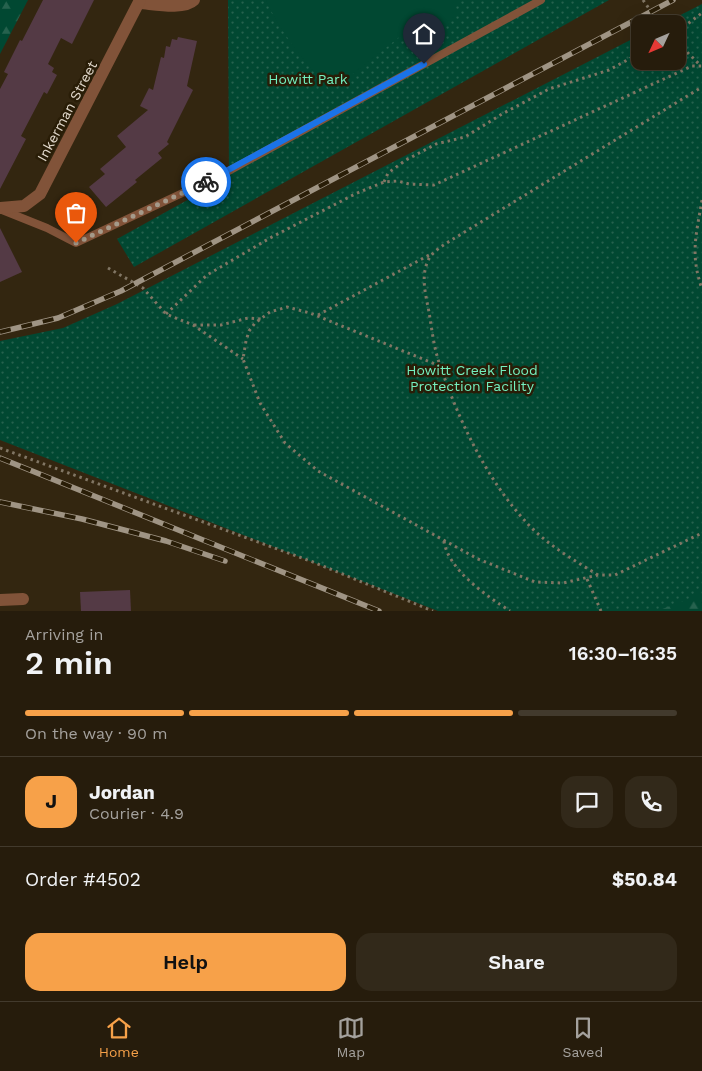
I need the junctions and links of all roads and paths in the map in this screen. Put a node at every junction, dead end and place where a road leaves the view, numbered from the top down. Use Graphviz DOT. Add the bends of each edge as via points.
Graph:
graph roads {
  1 [pos="194,0"];
  2 [pos="541,0"];
  3 [pos="643,0"];
  4 [pos="140,1"];
  5 [pos="702,13"];
  6 [pos="654,15"];
  7 [pos="686,25"];
  8 [pos="686,51"];
  9 [pos="631,58"];
  10 [pos="701,66"];
  11 [pos="702,87"];
  12 [pos="384,182"];
  13 [pos="702,200"];
  14 [pos="0,208"];
  15 [pos="434,253"];
  16 [pos="108,268"];
  17 [pos="702,289"];
  18 [pos="166,314"];
  19 [pos="317,316"];
  20 [pos="261,319"];
  21 [pos="193,325"];
  22 [pos="243,359"];
  23 [pos="440,366"];
  24 [pos="0,448"];
  25 [pos="702,533"];
  26 [pos="444,540"];
  27 [pos="598,576"];
  28 [pos="587,579"];
  29 [pos="23,599"];
  30 [pos="0,600"];
  31 [pos="432,611"];
  32 [pos="510,611"];
  33 [pos="601,611"];
  1 -- 4 [label="street, Inkerman Street" via="190,4 165,6"];
  2 -- 14 [label="lane" via="225,173 76,243"];
  3 -- 6 [label="path"];
  4 -- 14 [label="street, Inkerman Street" via="40,194 24,206"];
  5 -- 7 [label="path"];
  8 -- 10 [label="path"];
  9 -- 12 [label="path" via="609,70 548,89 465,137 436,144 400,164 388,173"];
  10 -- 12 [label="path" via="692,66 434,185"];
  11 -- 15 [label="path"];
  12 -- 18 [label="path" via="270,238 207,275"];
  13 -- 17 [label="path" via="694,249 696,272"];
  15 -- 19 [label="path"];
  15 -- 23 [label="path" via="428,261 424,282"];
  16 -- 18 [label="path" via="143,288"];
  18 -- 21 [label="path"];
  19 -- 20 [label="path" via="287,307 270,312"];
  19 -- 23 [label="path"];
  20 -- 21 [label="path" via="248,318 222,325"];
  20 -- 22 [label="path" via="249,331"];
  21 -- 22 [label="path"];
  22 -- 26 [label="path" via="260,403 285,443 318,471"];
  23 -- 27 [label="path" via="464,427 512,505 544,538"];
  24 -- 31 [label="path" via="313,562"];
  25 -- 27 [label="path" via="615,575"];
  26 -- 28 [label="path" via="478,559 535,582 563,583"];
  26 -- 32 [label="path" via="445,550 458,568 482,593"];
  27 -- 28 [label="path"];
  28 -- 33 [label="path"];
  29 -- 30 [label="street"];
}
